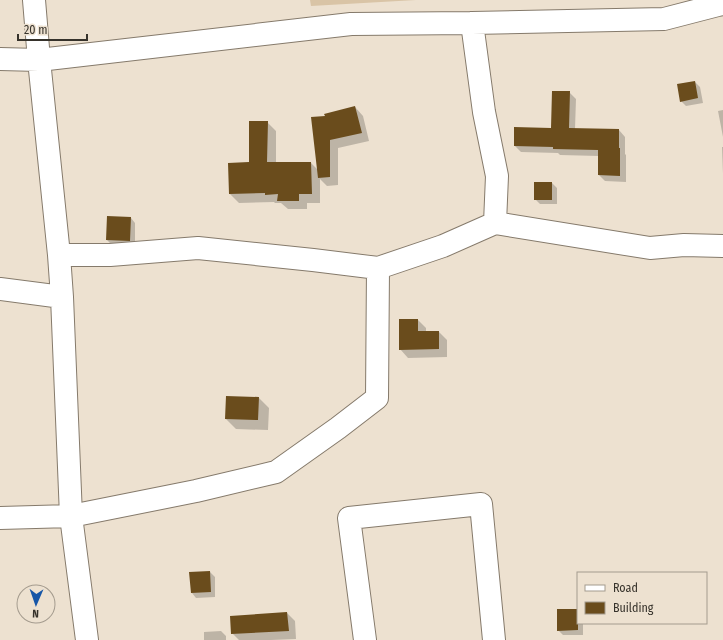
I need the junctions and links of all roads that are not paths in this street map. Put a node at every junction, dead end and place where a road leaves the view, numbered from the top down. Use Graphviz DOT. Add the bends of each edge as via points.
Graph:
graph roads {
  1 [pos="34,0"];
  2 [pos="723,4"];
  3 [pos="472,23"];
  4 [pos="0,59"];
  5 [pos="39,60"];
  6 [pos="495,223"];
  7 [pos="723,246"];
  8 [pos="59,255"];
  9 [pos="378,268"];
  10 [pos="0,289"];
  11 [pos="62,296"];
  12 [pos="71,516"];
  13 [pos="0,518"];
  14 [pos="87,640"];
  15 [pos="365,640"];
  16 [pos="494,640"];
  1 -- 5 [label="street"];
  2 -- 3 [label="street" via="664,19"];
  3 -- 5 [label="street" via="351,24"];
  3 -- 6 [label="street" via="484,112 497,176"];
  4 -- 5 [label="street"];
  5 -- 8 [label="street"];
  6 -- 7 [label="street" via="650,248 684,245"];
  6 -- 9 [label="street" via="443,246"];
  8 -- 9 [label="street" via="110,255 198,248"];
  8 -- 11 [label="street"];
  9 -- 12 [label="street" via="377,398 276,472"];
  10 -- 11 [label="street"];
  11 -- 12 [label="street"];
  12 -- 13 [label="street"];
  12 -- 14 [label="street"];
  15 -- 16 [label="street" via="349,518 480,504"];
}
